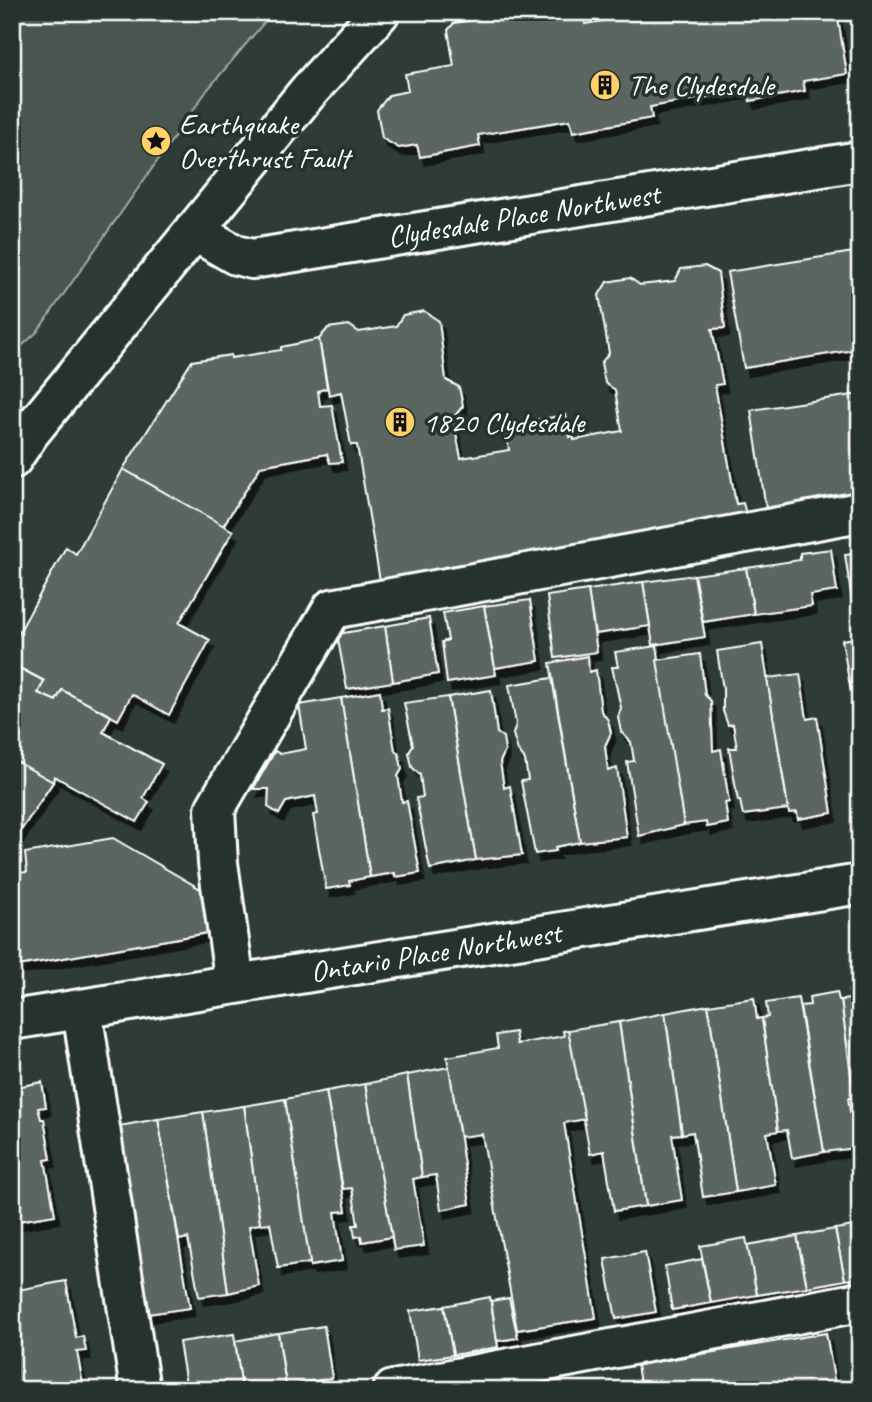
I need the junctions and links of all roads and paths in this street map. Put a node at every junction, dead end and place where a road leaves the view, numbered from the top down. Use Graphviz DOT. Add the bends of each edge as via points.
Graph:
graph roads {
  1 [pos="380,12"];
  2 [pos="860,162"];
  3 [pos="194,231"];
  4 [pos="18,444"];
  5 [pos="860,512"];
  6 [pos="860,884"];
  7 [pos="235,984"];
  8 [pos="82,1010"];
  9 [pos="12,1020"];
  10 [pos="860,1302"];
  11 [pos="140,1390"];
  12 [pos="393,1390"];
  1 -- 3 [label="street"];
  2 -- 3 [label="street, Clydesdale Place Northwest" via="252,259"];
  3 -- 4 [label="street"];
  5 -- 7 [label="street" via="332,609 215,809"];
  6 -- 7 [label="street, Ontario Place Northwest"];
  7 -- 8 [label="street, Ontario Place Northwest"];
  8 -- 9 [label="street, Ontario Place Northwest"];
  8 -- 11 [label="street"];
  10 -- 12 [label="street"];
}
